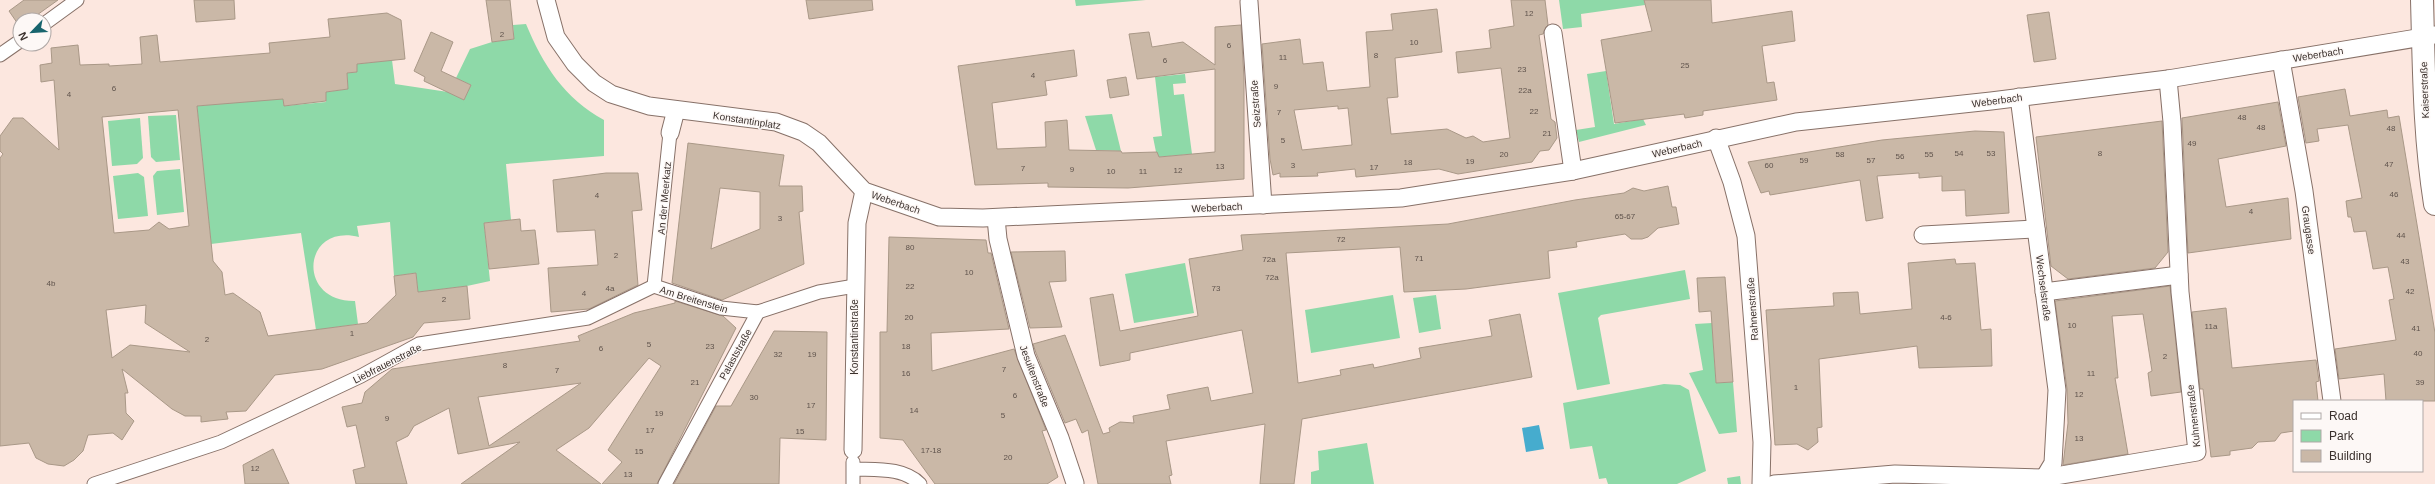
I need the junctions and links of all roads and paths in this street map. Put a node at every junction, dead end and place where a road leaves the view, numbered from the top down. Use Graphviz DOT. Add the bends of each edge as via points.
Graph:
graph roads {
  1 [pos="77,0"];
  2 [pos="546,0"];
  3 [pos="2422,0"];
  4 [pos="1249,2"];
  5 [pos="52,18"];
  6 [pos="1552,33"];
  7 [pos="2429,36"];
  8 [pos="12,47"];
  9 [pos="0,55"];
  10 [pos="2281,60"];
  11 [pos="2168,78"];
  12 [pos="2019,97"];
  13 [pos="676,110"];
  14 [pos="670,133"];
  15 [pos="1716,138"];
  16 [pos="1573,171"];
  17 [pos="864,191"];
  18 [pos="2435,204"];
  19 [pos="1263,205"];
  20 [pos="996,218"];
  21 [pos="2036,229"];
  22 [pos="1923,235"];
  23 [pos="2179,275"];
  24 [pos="654,286"];
  25 [pos="855,286"];
  26 [pos="2044,292"];
  27 [pos="758,312"];
  28 [pos="2332,400"];
  29 [pos="853,450"];
  30 [pos="854,469"];
  31 [pos="2044,481"];
  32 [pos="94,484"];
  33 [pos="665,484"];
  34 [pos="854,484"];
  35 [pos="920,484"];
  36 [pos="1075,484"];
  37 [pos="1761,484"];
  38 [pos="1774,484"];
  1 -- 5 [label="street"];
  2 -- 13 [label="street, Konstantinplatz" via="556,37 575,64 594,83 611,94 635,103"];
  3 -- 7 [label="main road, Kaiserstraße"];
  4 -- 19 [label="street, Seizstraße"];
  6 -- 16 [label="street"];
  7 -- 10 [label="street, Weberbach"];
  7 -- 18 [label="main road, Kaiserstraße" via="2423,90 2428,162"];
  8 -- 9 [label="street"];
  10 -- 11 [label="street, Weberbach"];
  10 -- 28 [label="street, Graugasse" via="2304,191"];
  11 -- 12 [label="street, Weberbach"];
  11 -- 23 [label="street, Kuhnenstraße"];
  12 -- 15 [label="street, Weberbach" via="1813,119"];
  12 -- 21 [label="street, Wechselstraße"];
  13 -- 14 [label="street, An der Meerkatz"];
  13 -- 17 [label="street, Konstantinplatz" via="770,121 803,132 819,143"];
  14 -- 24 [label="street, An der Meerkatz"];
  15 -- 16 [label="street, Weberbach"];
  15 -- 37 [label="street, Rahnenstraße" via="1732,182 1746,236 1762,442"];
  16 -- 19 [label="street, Weberbach" via="1401,198"];
  17 -- 20 [label="street, Weberbach" via="939,217"];
  17 -- 25 [label="street, Konstantinstraße" via="856,223"];
  19 -- 20 [label="street, Weberbach"];
  20 -- 36 [label="street, Jesuitenstraße" via="998,239 1026,356 1060,438"];
  21 -- 22 [label="street"];
  21 -- 26 [label="street, Wechselstraße"];
  23 -- 26 [label="street"];
  23 -- 31 [label="street, Kuhnenstraße" via="2197,452"];
  24 -- 27 [label="street, Am Breitenstein" via="721,308"];
  24 -- 32 [label="street, Liebfrauenstraße" via="588,318 419,344 361,376 221,442"];
  25 -- 27 [label="street" via="820,292"];
  25 -- 29 [label="street, Konstantinstraße"];
  26 -- 31 [label="street, Wechselstraße" via="2057,390 2053,463"];
  27 -- 33 [label="street, Palaststraße"];
  29 -- 30 [label="street, Konstantinstraße"];
  30 -- 34 [label="street, Konstantinstraße"];
  30 -- 35 [label="street" via="907,474"];
  31 -- 38 [label="street, Kuhnenstraße" via="1902,474"];
}
